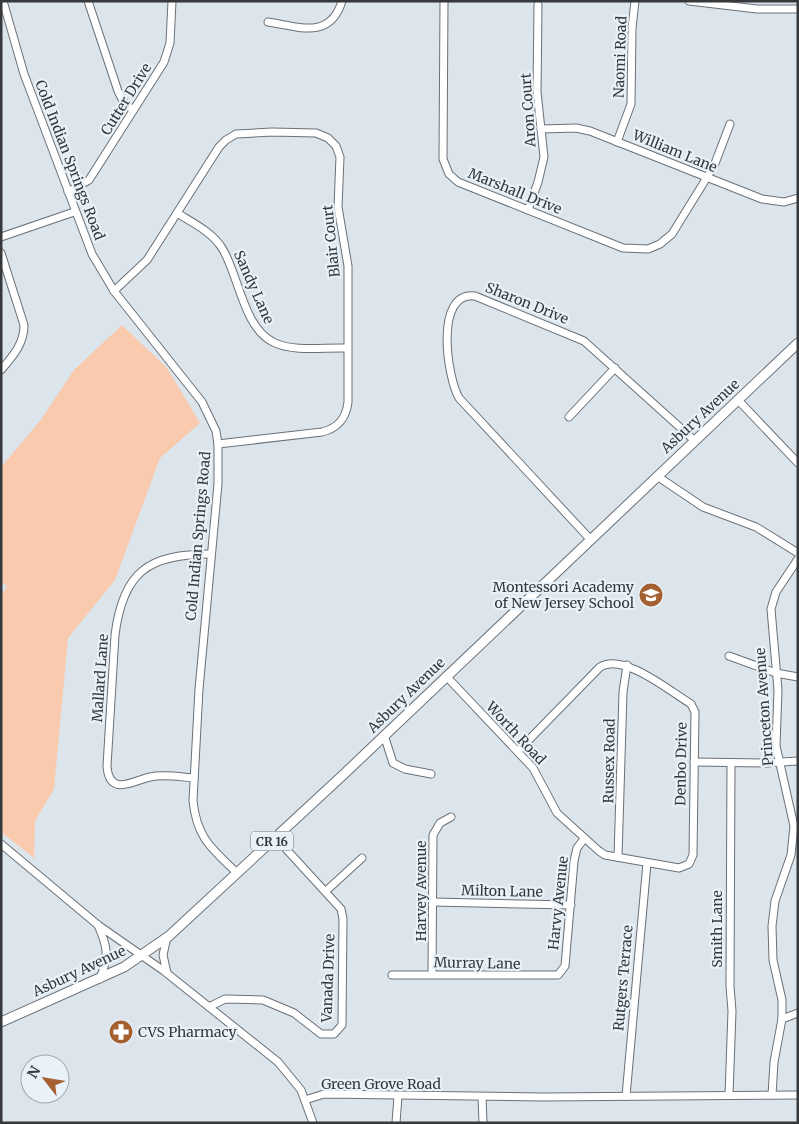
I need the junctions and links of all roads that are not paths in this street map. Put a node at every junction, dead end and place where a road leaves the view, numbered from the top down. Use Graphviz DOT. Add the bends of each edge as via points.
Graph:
graph roads {
  1 [pos="3,1"];
  2 [pos="88,1"];
  3 [pos="172,1"];
  4 [pos="342,1"];
  5 [pos="444,1"];
  6 [pos="635,1"];
  7 [pos="689,1"];
  8 [pos="538,5"];
  9 [pos="798,9"];
  10 [pos="268,22"];
  11 [pos="133,110"];
  12 [pos="730,124"];
  13 [pos="542,129"];
  14 [pos="617,142"];
  15 [pos="707,178"];
  16 [pos="68,192"];
  17 [pos="798,198"];
  18 [pos="528,210"];
  19 [pos="74,212"];
  20 [pos="177,213"];
  21 [pos="1,237"];
  22 [pos="1,253"];
  23 [pos="114,290"];
  24 [pos="798,343"];
  25 [pos="347,348"];
  26 [pos="615,368"];
  27 [pos="1,370"];
  28 [pos="738,400"];
  29 [pos="569,417"];
  30 [pos="694,440"];
  31 [pos="218,444"];
  32 [pos="798,463"];
  33 [pos="656,476"];
  34 [pos="590,539"];
  35 [pos="798,553"];
  36 [pos="211,554"];
  37 [pos="798,559"];
  38 [pos="729,656"];
  39 [pos="627,665"];
  40 [pos="776,672"];
  41 [pos="446,676"];
  42 [pos="798,677"];
  43 [pos="384,735"];
  44 [pos="518,751"];
  45 [pos="798,761"];
  46 [pos="694,762"];
  47 [pos="731,763"];
  48 [pos="780,763"];
  49 [pos="431,774"];
  50 [pos="194,778"];
  51 [pos="451,817"];
  52 [pos="276,838"];
  53 [pos="584,838"];
  54 [pos="1,844"];
  55 [pos="794,855"];
  56 [pos="618,857"];
  57 [pos="362,858"];
  58 [pos="647,862"];
  59 [pos="689,864"];
  60 [pos="237,873"];
  61 [pos="326,891"];
  62 [pos="433,902"];
  63 [pos="571,905"];
  64 [pos="98,925"];
  65 [pos="167,937"];
  66 [pos="140,957"];
  67 [pos="561,972"];
  68 [pos="166,974"];
  69 [pos="392,974"];
  70 [pos="432,974"];
  71 [pos="100,979"];
  72 [pos="208,1007"];
  73 [pos="798,1013"];
  74 [pos="782,1019"];
  75 [pos="1,1022"];
  76 [pos="729,1095"];
  77 [pos="772,1095"];
  78 [pos="798,1095"];
  79 [pos="398,1096"];
  80 [pos="626,1096"];
  81 [pos="482,1097"];
  82 [pos="305,1100"];
  83 [pos="313,1123"];
  84 [pos="396,1123"];
  85 [pos="483,1123"];
  1 -- 16 [label="street, Cold Indian Springs Road" via="24,74"];
  2 -- 11 [label="street" via="118,91"];
  3 -- 11 [label="street, Cutter Drive" via="168,55"];
  4 -- 10 [label="street" via="335,16 318,27 295,28"];
  5 -- 18 [label="street, Marshall Drive" via="443,154 447,170 458,182"];
  6 -- 14 [label="street, Naomi Road" via="631,104"];
  7 -- 9 [label="street" via="757,9"];
  8 -- 13 [label="street, Aron Court" via="538,92"];
  11 -- 16 [label="street, Cutter Drive" via="89,180"];
  12 -- 15 [label="street, Marshall Drive"];
  13 -- 14 [label="street, William Lane" via="581,129"];
  13 -- 18 [label="street, Aron Court" via="542,167"];
  14 -- 15 [label="street, William Lane"];
  15 -- 17 [label="street, William Lane" via="769,201 784,202"];
  15 -- 18 [label="street, Marshall Drive" via="672,234 648,250 624,248"];
  16 -- 19 [label="street, Cold Indian Springs Road"];
  19 -- 21 [label="street"];
  19 -- 23 [label="street, Cold Indian Springs Road" via="92,254"];
  20 -- 23 [label="street, Blair Court" via="147,260"];
  20 -- 25 [label="street, Sandy Lane" via="208,233 222,247 254,324 268,339 288,347"];
  20 -- 25 [label="street, Blair Court" via="219,147 231,136 316,133 328,138 340,157 338,207 348,266"];
  22 -- 27 [label="street" via="24,325 18,348"];
  23 -- 31 [label="street, Cold Indian Springs Road" via="202,402 215,427"];
  24 -- 28 [label="main road, Asbury Avenue / CR 16"];
  25 -- 31 [label="street, Blair Court" via="347,410 337,426 322,432"];
  26 -- 29 [label="street"];
  26 -- 30 [label="street, Sharon Drive"];
  26 -- 34 [label="street, Sharon Drive" via="577,337 475,296 457,300 450,312 449,364 458,398"];
  28 -- 30 [label="main road, Asbury Avenue / CR 16"];
  28 -- 32 [label="street"];
  30 -- 33 [label="main road, Asbury Avenue / CR 16"];
  31 -- 36 [label="street, Cold Indian Springs Road" via="218,484"];
  33 -- 34 [label="main road, Asbury Avenue / CR 16"];
  33 -- 35 [label="street" via="703,507 756,527"];
  34 -- 41 [label="main road, Asbury Avenue / CR 16"];
  36 -- 50 [label="street, Cold Indian Springs Road"];
  36 -- 50 [label="street, Mallard Lane" via="181,554 146,568 124,594 118,609 115,635 109,775 124,786 152,776"];
  37 -- 40 [label="street, Princeton Avenue" via="776,592 771,609"];
  38 -- 40 [label="street"];
  39 -- 44 [label="street" via="610,662 600,667"];
  39 -- 46 [label="street, Denbo Drive" via="694,708"];
  39 -- 56 [label="street, Russex Road" via="623,692"];
  40 -- 42 [label="street"];
  40 -- 48 [label="street, Princeton Avenue" via="776,746"];
  41 -- 43 [label="main road, Asbury Avenue / CR 16"];
  41 -- 44 [label="street, Worth Road"];
  43 -- 49 [label="street" via="393,762 405,769"];
  43 -- 52 [label="main road, Asbury Avenue / CR 16"];
  44 -- 53 [label="street, Worth Road" via="537,772 556,813"];
  45 -- 48 [label="street"];
  46 -- 47 [label="street"];
  46 -- 59 [label="street, Denbo Drive" via="693,855"];
  47 -- 48 [label="street"];
  47 -- 76 [label="street, Smith Lane"];
  48 -- 55 [label="street, Princeton Avenue" via="794,820"];
  50 -- 60 [label="street, Cold Indian Springs Road" via="198,828 216,853"];
  51 -- 62 [label="street, Harvey Avenue" via="440,823 433,835"];
  52 -- 60 [label="main road, Asbury Avenue / CR 16"];
  52 -- 61 [label="street, Vanada Drive"];
  53 -- 56 [label="street, Worth Road" via="605,854"];
  53 -- 63 [label="street, Harvy Avenue" via="575,856"];
  54 -- 64 [label="street, Green Grove Road"];
  55 -- 74 [label="street, Princeton Avenue" via="775,901 772,926 773,960 782,1000"];
  56 -- 58 [label="street, Worth Road"];
  57 -- 61 [label="street"];
  58 -- 59 [label="street, Worth Road" via="683,868"];
  58 -- 80 [label="street, Rutgers Terrace"];
  60 -- 65 [label="main road, Asbury Avenue / CR 16"];
  61 -- 72 [label="street, Vanada Drive" via="339,905 342,914 342,1022 338,1032 330,1036 321,1034 294,1013 263,1000 225,999"];
  62 -- 63 [label="street, Milton Lane"];
  62 -- 70 [label="street, Harvey Avenue"];
  63 -- 67 [label="street, Harvy Avenue" via="565,966"];
  64 -- 66 [label="street, Green Grove Road"];
  64 -- 71 [label="street" via="108,956"];
  65 -- 66 [label="main road, Asbury Avenue / CR 16"];
  65 -- 68 [label="street" via="163,955"];
  66 -- 68 [label="street, Green Grove Road"];
  66 -- 71 [label="main road, Asbury Avenue / CR 16"];
  67 -- 70 [label="street, Murray Lane" via="545,976"];
  68 -- 72 [label="street, Green Grove Road"];
  69 -- 70 [label="street, Murray Lane"];
  71 -- 75 [label="main road, Asbury Avenue / CR 16"];
  72 -- 82 [label="street, Green Grove Road" via="278,1062 294,1080"];
  73 -- 74 [label="street"];
  74 -- 77 [label="street, Princeton Avenue"];
  76 -- 77 [label="street, Green Grove Road"];
  76 -- 80 [label="street, Green Grove Road"];
  77 -- 78 [label="street, Green Grove Road"];
  79 -- 81 [label="street, Green Grove Road"];
  79 -- 82 [label="street, Green Grove Road" via="324,1094"];
  79 -- 84 [label="street"];
  80 -- 81 [label="street, Green Grove Road"];
  81 -- 85 [label="street"];
  82 -- 83 [label="street"];
}
